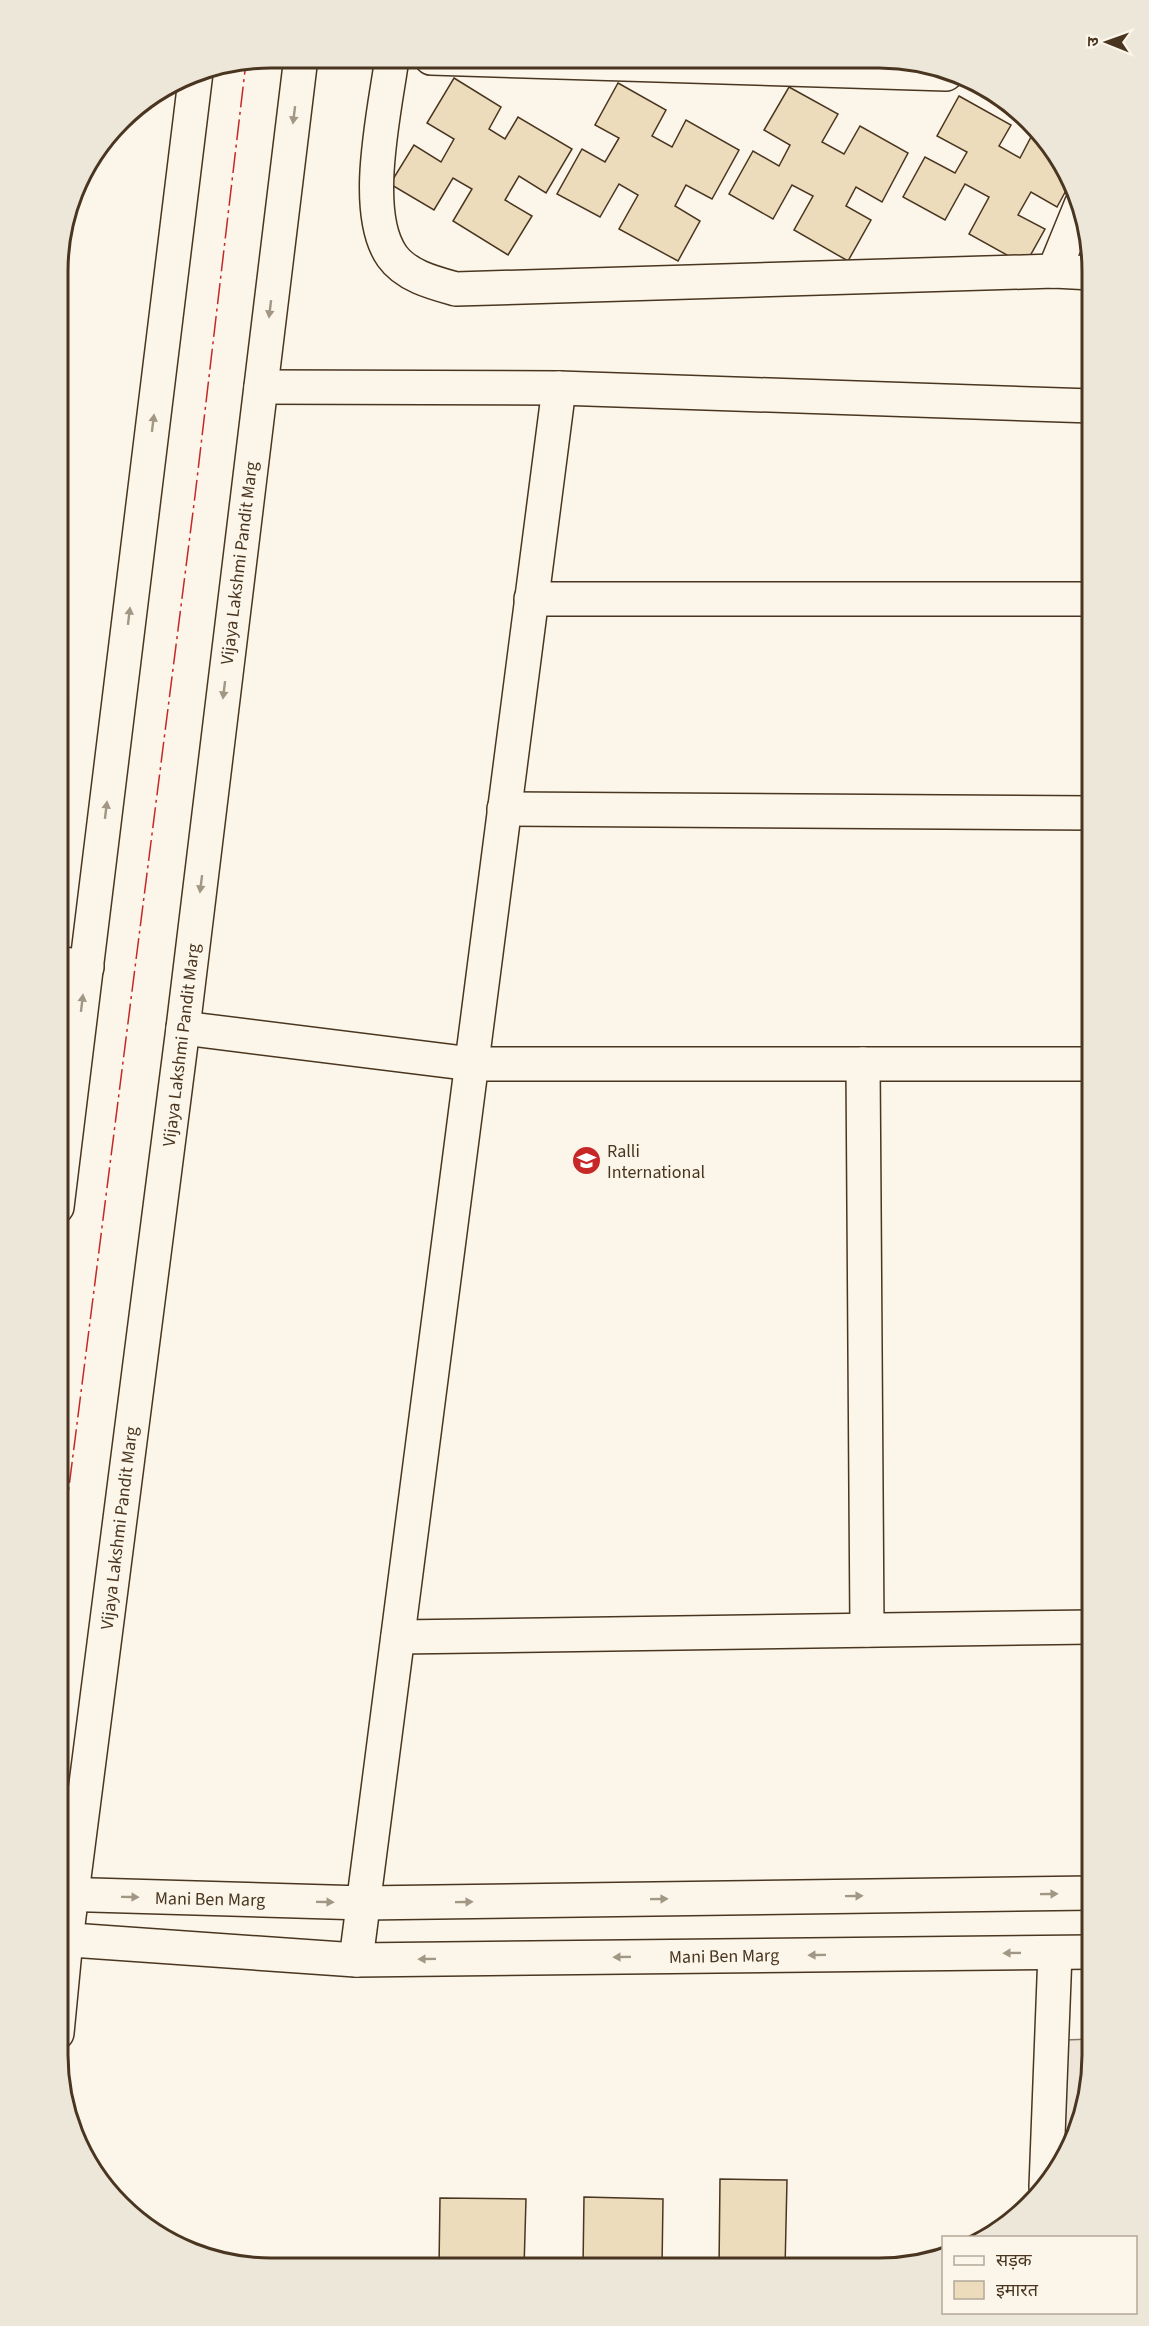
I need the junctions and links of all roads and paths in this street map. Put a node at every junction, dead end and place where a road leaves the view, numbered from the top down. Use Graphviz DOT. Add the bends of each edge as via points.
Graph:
graph roads {
  1 [pos="300,68"];
  2 [pos="391,68"];
  3 [pos="774,68"];
  4 [pos="927,73"];
  5 [pos="195,82"];
  6 [pos="1075,219"];
  7 [pos="1054,272"];
  8 [pos="1082,273"];
  9 [pos="261,387"];
  10 [pos="559,388"];
  11 [pos="1082,406"];
  12 [pos="531,599"];
  13 [pos="1082,599"];
  14 [pos="504,809"];
  15 [pos="1082,813"];
  16 [pos="72,965"];
  17 [pos="183,1028"];
  18 [pos="68,1030"];
  19 [pos="472,1064"];
  20 [pos="862,1064"];
  21 [pos="1082,1064"];
  22 [pos="1081,1627"];
  23 [pos="867,1630"];
  24 [pos="398,1637"];
  25 [pos="68,1866"];
  26 [pos="1081,1893"];
  27 [pos="68,1895"];
  28 [pos="364,1903"];
  29 [pos="68,1939"];
  30 [pos="1081,1952"];
  31 [pos="1054,1953"];
  32 [pos="356,1960"];
  33 [pos="1047,2169"];
  1 -- 9 [label="street, Vijaya Lakshmi Pandit Marg, one-way"];
  2 -- 7 [label="street" via="375,196 379,230 393,258 424,280 456,289"];
  3 -- 4 [label="street"];
  16 -- 5 [label="street, one-way"];
  6 -- 7 [label="street"];
  7 -- 8 [label="street"];
  9 -- 10 [label="street"];
  9 -- 17 [label="street, Vijaya Lakshmi Pandit Marg, one-way"];
  10 -- 11 [label="street"];
  10 -- 12 [label="street"];
  12 -- 13 [label="street"];
  12 -- 14 [label="street"];
  14 -- 15 [label="street"];
  14 -- 19 [label="street"];
  18 -- 16 [label="street, one-way"];
  17 -- 19 [label="street"];
  17 -- 25 [label="street, Vijaya Lakshmi Pandit Marg"];
  19 -- 20 [label="street"];
  19 -- 24 [label="street"];
  20 -- 21 [label="street"];
  20 -- 23 [label="street"];
  22 -- 23 [label="street"];
  23 -- 24 [label="street"];
  24 -- 28 [label="street"];
  28 -- 26 [label="street, Mani Ben Marg, one-way"];
  27 -- 28 [label="street, Mani Ben Marg, one-way"];
  28 -- 32 [label="street"];
  29 -- 32 [label="street, Mani Ben Marg"];
  30 -- 31 [label="street, Mani Ben Marg"];
  31 -- 32 [label="street, Mani Ben Marg, one-way"];
  31 -- 33 [label="street"];
}
